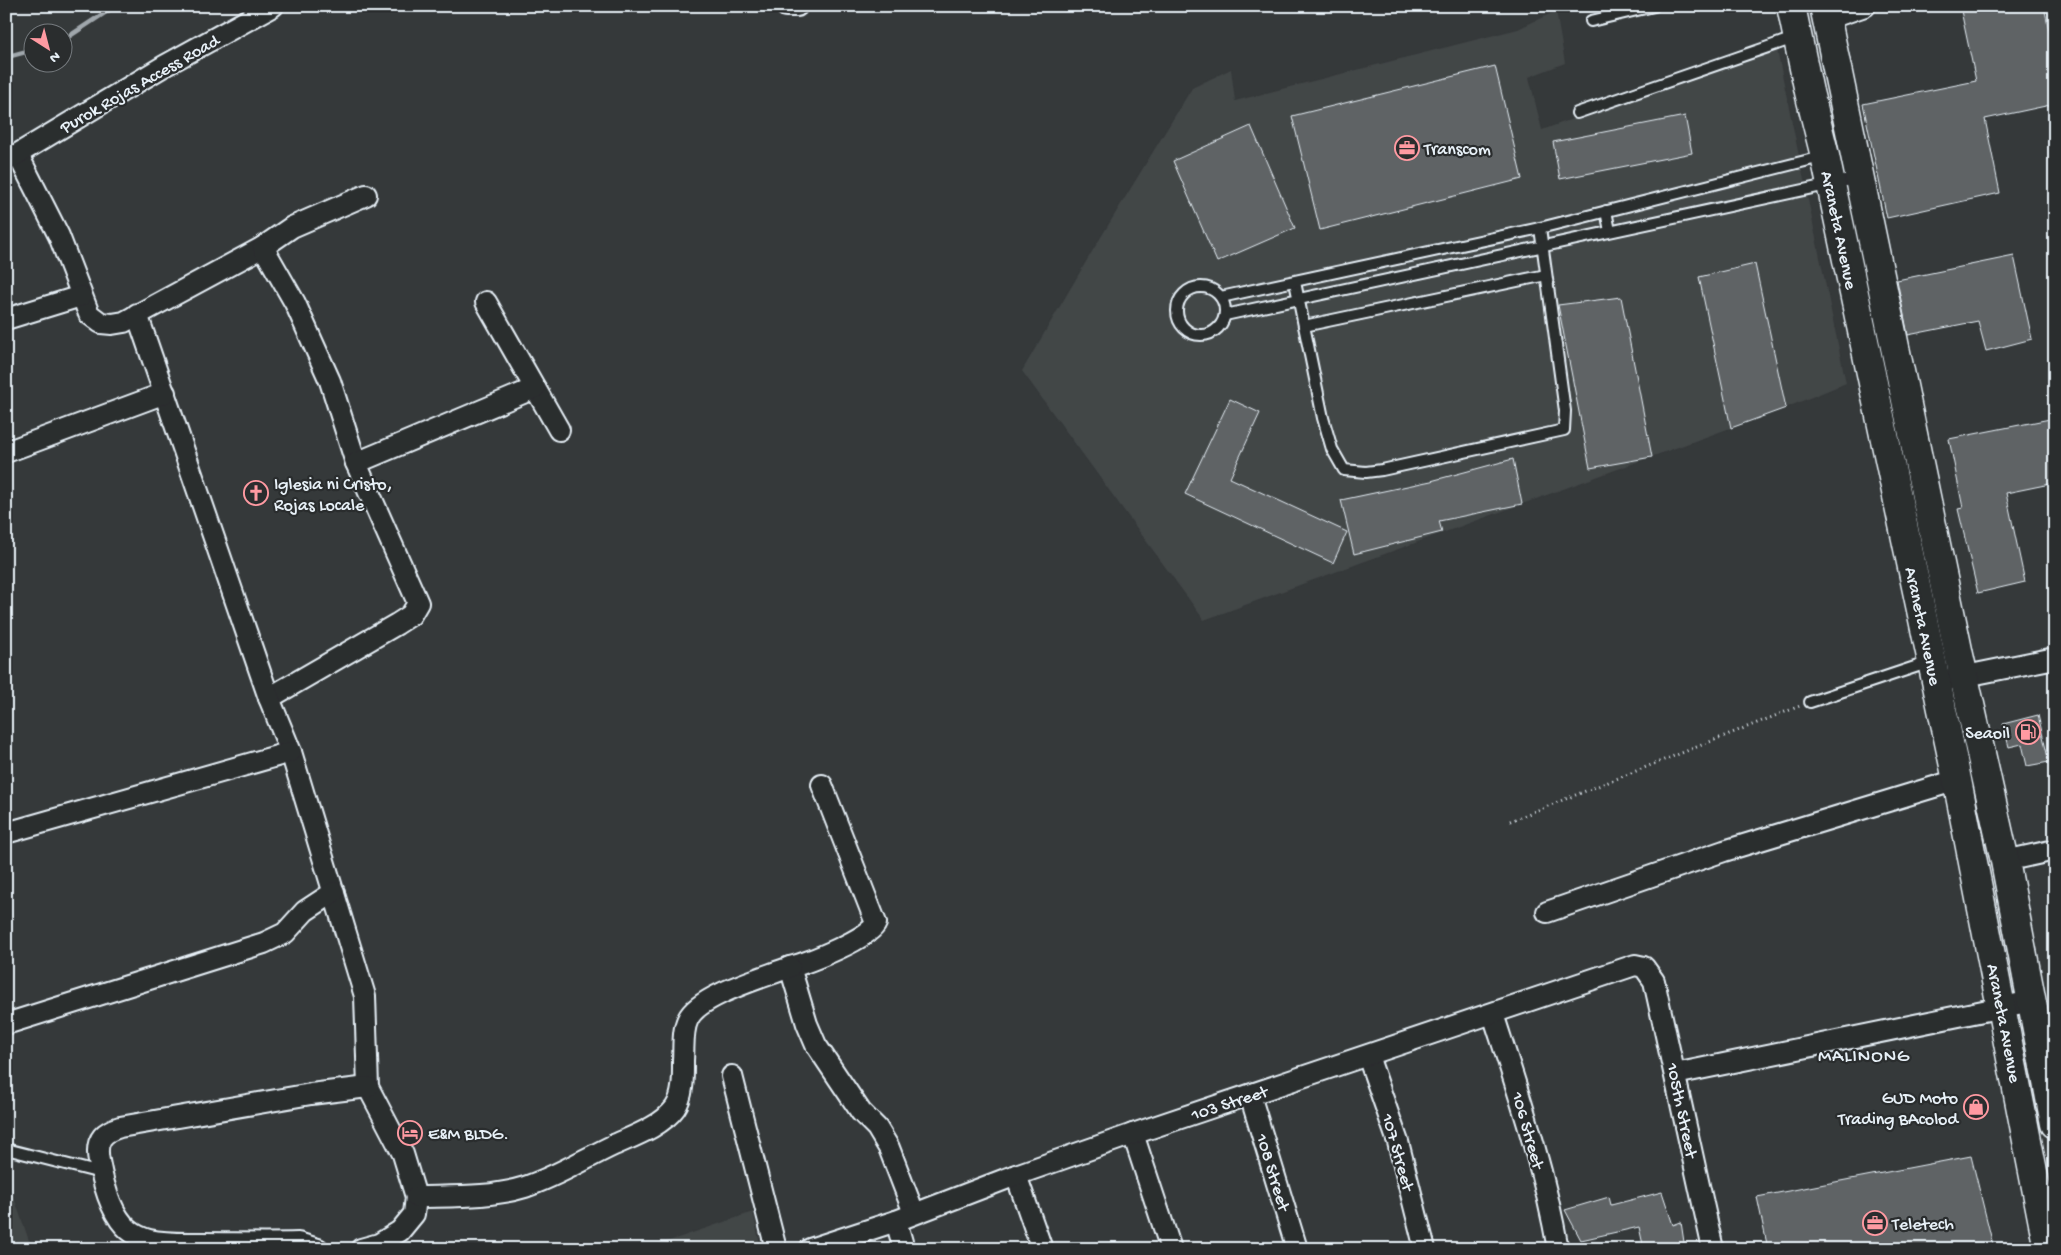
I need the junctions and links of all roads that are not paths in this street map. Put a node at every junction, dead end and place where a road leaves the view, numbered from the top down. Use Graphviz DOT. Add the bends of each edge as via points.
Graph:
graph roads {
  1 [pos="273,6"];
  2 [pos="786,6"];
  3 [pos="797,6"];
  4 [pos="1654,6"];
  5 [pos="1791,6"];
  6 [pos="1865,6"];
  7 [pos="1826,12"];
  8 [pos="1591,21"];
  9 [pos="1798,37"];
  10 [pos="1840,86"];
  11 [pos="1809,92"];
  12 [pos="1577,113"];
  13 [pos="1838,154"];
  14 [pos="12,158"];
  15 [pos="1860,178"];
  16 [pos="1830,185"];
  17 [pos="366,194"];
  18 [pos="1606,211"];
  19 [pos="1540,228"];
  20 [pos="1610,231"];
  21 [pos="1463,245"];
  22 [pos="1543,246"];
  23 [pos="263,247"];
  24 [pos="1416,255"];
  25 [pos="1466,263"];
  26 [pos="1419,273"];
  27 [pos="1546,275"];
  28 [pos="1295,282"];
  29 [pos="81,296"];
  30 [pos="1221,297"];
  31 [pos="1298,299"];
  32 [pos="486,302"];
  33 [pos="137,314"];
  34 [pos="1225,315"];
  35 [pos="6,319"];
  36 [pos="1304,326"];
  37 [pos="535,388"];
  38 [pos="165,393"];
  39 [pos="559,430"];
  40 [pos="6,452"];
  41 [pos="356,463"];
  42 [pos="1930,513"];
  43 [pos="1901,520"];
  44 [pos="2055,658"];
  45 [pos="1934,672"];
  46 [pos="1964,676"];
  47 [pos="269,698"];
  48 [pos="1810,702"];
  49 [pos="291,752"];
  50 [pos="1957,780"];
  51 [pos="822,785"];
  52 [pos="6,833"];
  53 [pos="2055,850"];
  54 [pos="2005,861"];
  55 [pos="334,892"];
  56 [pos="1548,912"];
  57 [pos="790,967"];
  58 [pos="1649,972"];
  59 [pos="2032,1001"];
  60 [pos="2001,1007"];
  61 [pos="1493,1014"];
  62 [pos="6,1024"];
  63 [pos="1368,1056"];
  64 [pos="1675,1074"];
  65 [pos="732,1076"];
  66 [pos="368,1087"];
  67 [pos="1250,1095"];
  68 [pos="2055,1124"];
  69 [pos="1133,1134"];
  70 [pos="6,1149"];
  71 [pos="101,1173"];
  72 [pos="1016,1175"];
  73 [pos="416,1197"];
  74 [pos="905,1217"];
  75 [pos="318,1249"];
  76 [pos="360,1249"];
  77 [pos="776,1249"];
  78 [pos="810,1249"];
  79 [pos="904,1249"];
  80 [pos="1042,1249"];
  81 [pos="1171,1249"];
  82 [pos="1297,1249"];
  83 [pos="1425,1249"];
  84 [pos="1558,1249"];
  85 [pos="1713,1249"];
  86 [pos="2048,1249"];
  1 -- 14 [label="street, Purok Rojas Access Road" via="164,66"];
  2 -- 3 [label="street"];
  4 -- 8 [label="lane"];
  5 -- 9 [label="main road, Araneta Avenue"];
  6 -- 7 [label="street"];
  7 -- 10 [label="main road, Araneta Avenue"];
  9 -- 11 [label="main road, Araneta Avenue"];
  9 -- 12 [label="lane"];
  10 -- 11 [label="main road"];
  10 -- 13 [label="main road, Araneta Avenue"];
  11 -- 13 [label="main road, Araneta Avenue"];
  13 -- 15 [label="main road, Araneta Avenue"];
  13 -- 16 [label="main road, Araneta Avenue"];
  13 -- 18 [label="lane"];
  14 -- 29 [label="street" via="59,236"];
  15 -- 16 [label="lane"];
  15 -- 42 [label="main road, Araneta Avenue"];
  16 -- 20 [label="lane"];
  16 -- 43 [label="main road, Araneta Avenue"];
  17 -- 23 [label="street" via="292,226"];
  18 -- 19 [label="lane"];
  18 -- 20 [label="lane"];
  19 -- 21 [label="lane"];
  19 -- 22 [label="lane"];
  20 -- 22 [label="lane"];
  21 -- 24 [label="lane"];
  21 -- 25 [label="lane"];
  22 -- 25 [label="lane"];
  22 -- 27 [label="lane"];
  23 -- 33 [label="street"];
  23 -- 41 [label="street" via="295,302 330,381"];
  24 -- 26 [label="lane"];
  24 -- 28 [label="lane"];
  25 -- 26 [label="lane"];
  26 -- 31 [label="lane"];
  27 -- 36 [label="lane"];
  27 -- 36 [label="lane" via="1565,411 1564,430 1382,470 1344,470 1332,449"];
  28 -- 30 [label="lane"];
  28 -- 31 [label="lane"];
  29 -- 33 [label="street" via="89,314 101,323 124,322"];
  29 -- 35 [label="street"];
  30 -- 34 [label="lane"];
  30 -- 34 [label="lane" via="1207,287 1198,287 1182,295 1176,308 1178,321 1184,330 1203,335 1217,328"];
  31 -- 34 [label="lane"];
  31 -- 36 [label="lane"];
  32 -- 37 [label="street"];
  33 -- 38 [label="street"];
  37 -- 39 [label="street"];
  37 -- 41 [label="street"];
  38 -- 40 [label="street"];
  38 -- 47 [label="street"];
  41 -- 47 [label="street" via="418,603 411,615 397,624"];
  42 -- 43 [label="main road"];
  42 -- 46 [label="main road, Araneta Avenue"];
  43 -- 45 [label="main road, Araneta Avenue"];
  44 -- 46 [label="street"];
  45 -- 46 [label="street"];
  45 -- 48 [label="lane"];
  45 -- 50 [label="main road, Araneta Avenue"];
  46 -- 54 [label="main road, Araneta Avenue"];
  47 -- 49 [label="street"];
  49 -- 52 [label="street"];
  49 -- 55 [label="street"];
  50 -- 56 [label="street" via="1724,851"];
  50 -- 60 [label="main road, Araneta Avenue"];
  51 -- 57 [label="street" via="876,923 870,932 814,960"];
  53 -- 54 [label="street"];
  54 -- 59 [label="main road, Araneta Avenue"];
  55 -- 62 [label="street" via="305,911 286,933 264,943"];
  55 -- 66 [label="street" via="365,996"];
  57 -- 73 [label="street" via="709,998 694,1009 684,1034 682,1090 676,1108 643,1132 523,1187 490,1194"];
  57 -- 74 [label="street" via="816,1045 861,1112 878,1128 889,1148"];
  58 -- 61 [label="street, 103 Street" via="1640,966 1629,966"];
  58 -- 64 [label="street, 105th Street" via="1654,981"];
  59 -- 60 [label="street"];
  59 -- 68 [label="main road, Araneta Avenue"];
  60 -- 64 [label="street"];
  60 -- 86 [label="main road, Araneta Avenue"];
  61 -- 63 [label="street, 103 Street"];
  61 -- 84 [label="street, 106 Street" via="1540,1165"];
  63 -- 67 [label="street, 103 Street"];
  63 -- 83 [label="street, 107 Street" via="1398,1142"];
  64 -- 85 [label="street, 105th Street"];
  65 -- 77 [label="street"];
  66 -- 71 [label="street" via="107,1130 101,1138 98,1154"];
  66 -- 73 [label="street" via="403,1154"];
  67 -- 69 [label="street, 103 Street"];
  67 -- 82 [label="street, 108 Street"];
  69 -- 72 [label="street, 103 Street"];
  69 -- 81 [label="street"];
  70 -- 71 [label="lane"];
  71 -- 75 [label="street" via="119,1220 140,1237 165,1242 298,1244"];
  72 -- 74 [label="street, 103 Street"];
  72 -- 80 [label="street"];
  73 -- 76 [label="street" via="414,1214 400,1231 379,1244"];
  74 -- 78 [label="street, 103 Street"];
  74 -- 79 [label="street"];
}
